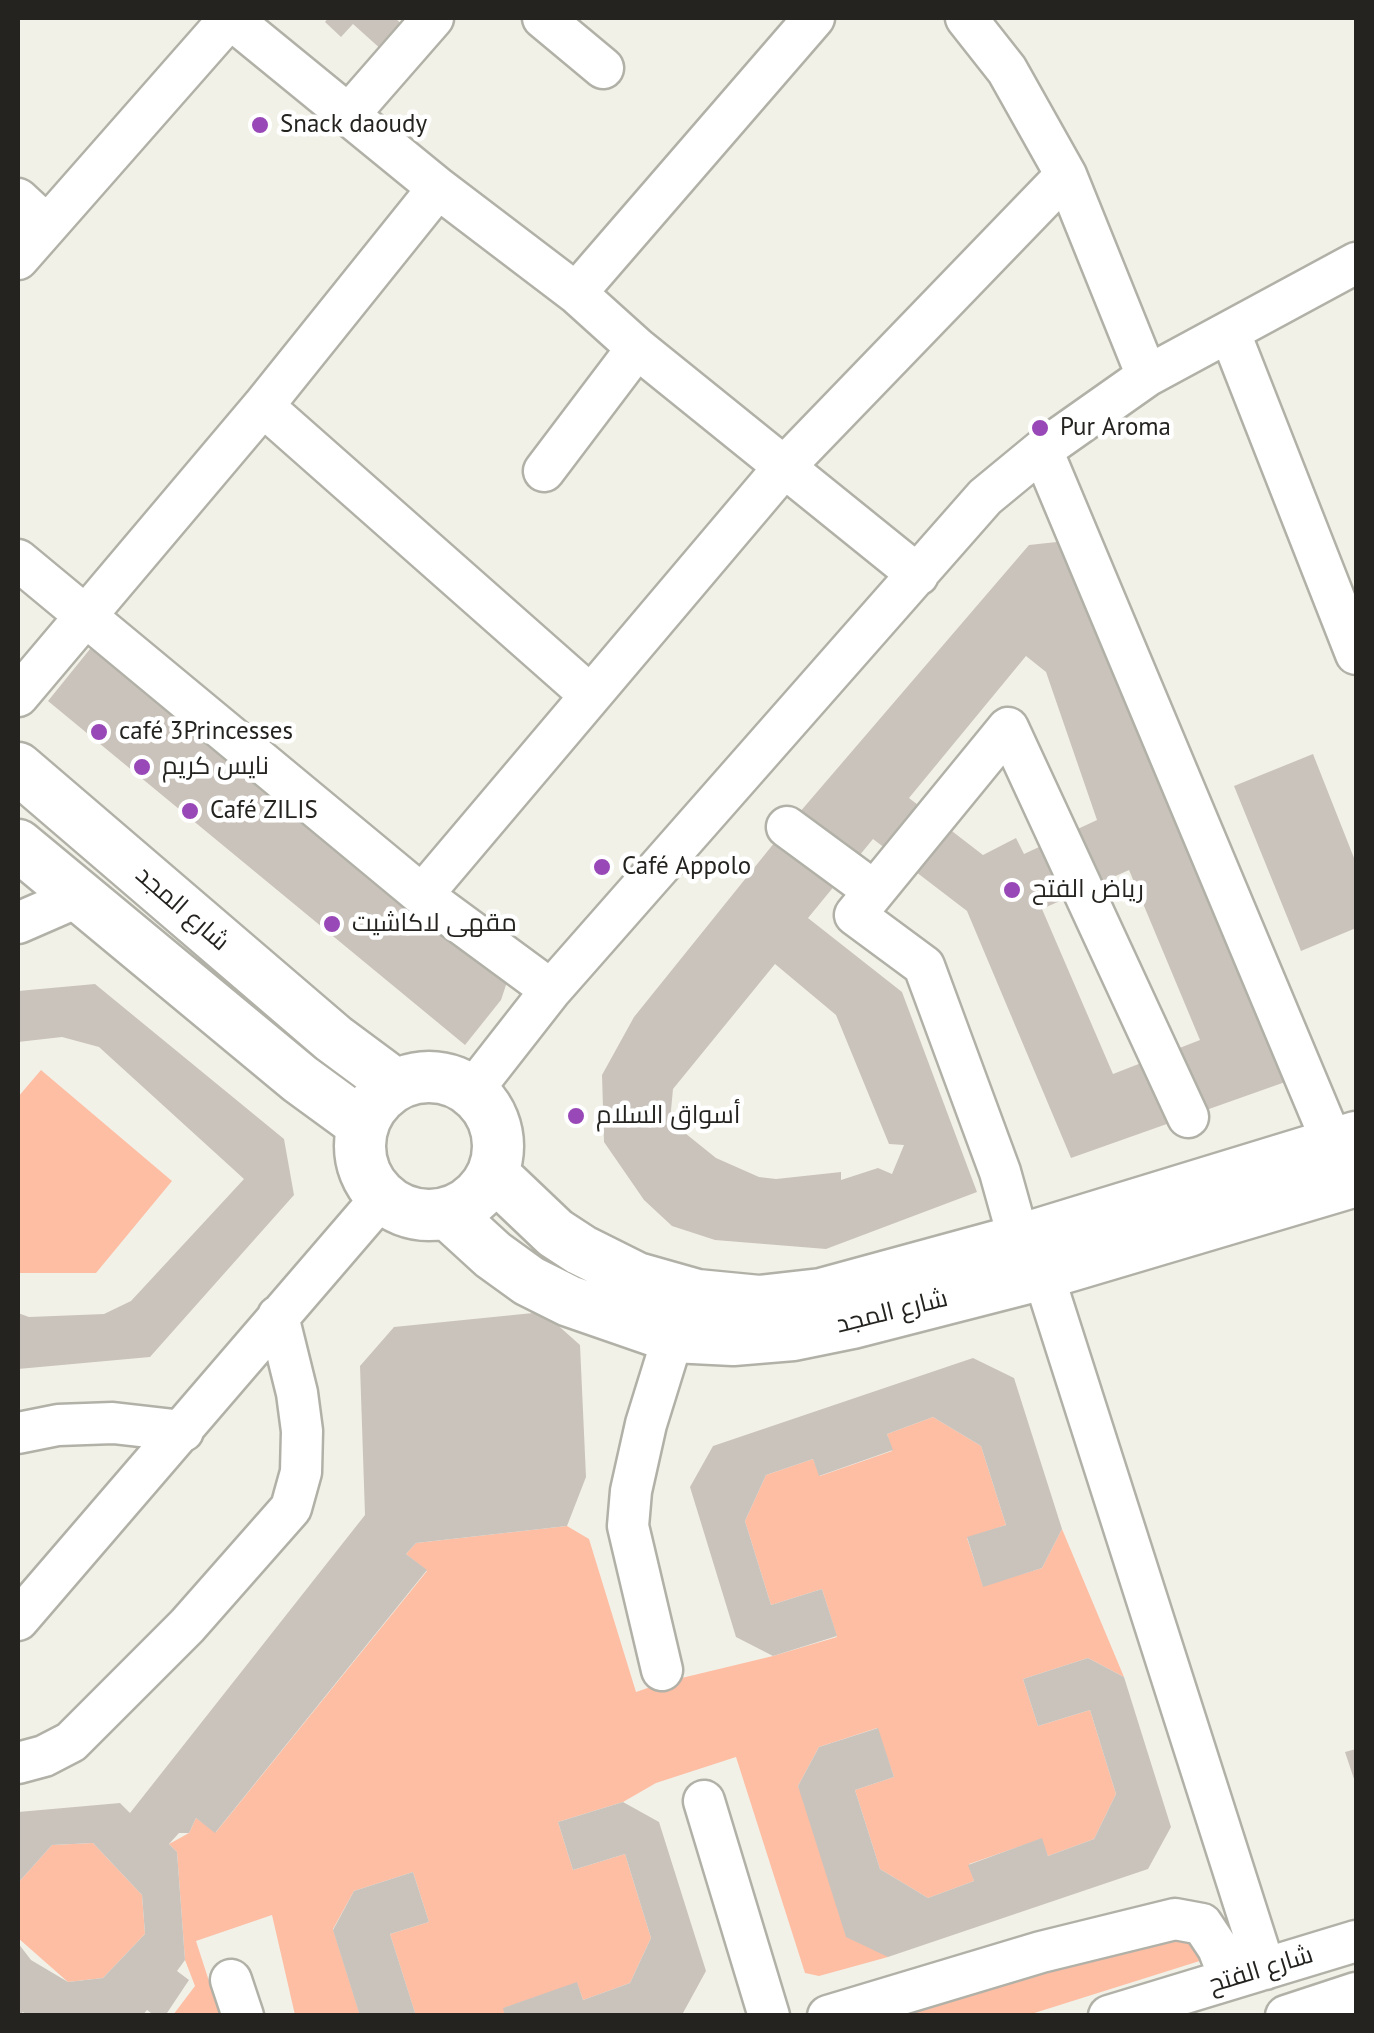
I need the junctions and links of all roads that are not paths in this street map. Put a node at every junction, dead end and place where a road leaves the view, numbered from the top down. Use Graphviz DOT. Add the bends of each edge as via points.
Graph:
graph roads {
  1 [pos="230,18"];
  2 [pos="433,18"];
  3 [pos="543,18"];
  4 [pos="814,18"];
  5 [pos="966,18"];
  6 [pos="603,68"];
  7 [pos="350,113"];
  8 [pos="1066,175"];
  9 [pos="438,188"];
  10 [pos="32,212"];
  11 [pos="18,259"];
  12 [pos="1356,263"];
  13 [pos="576,293"];
  14 [pos="1230,333"];
  15 [pos="637,348"];
  16 [pos="1146,376"];
  17 [pos="264,406"];
  18 [pos="1042,450"];
  19 [pos="785,466"];
  20 [pos="544,471"];
  21 [pos="18,560"];
  22 [pos="918,575"];
  23 [pos="84,616"];
  24 [pos="1353,635"];
  25 [pos="590,695"];
  26 [pos="18,696"];
  27 [pos="18,768"];
  28 [pos="788,827"];
  29 [pos="18,845"];
  30 [pos="874,890"];
  31 [pos="422,895"];
  32 [pos="80,896"];
  33 [pos="18,923"];
  34 [pos="552,990"];
  35 [pos="396,1085"];
  36 [pos="472,1092"];
  37 [pos="1188,1117"];
  38 [pos="362,1125"];
  39 [pos="1348,1154"];
  40 [pos="493,1174"];
  41 [pos="382,1197"];
  42 [pos="447,1214"];
  43 [pos="1031,1257"];
  44 [pos="278,1316"];
  45 [pos="673,1337"];
  46 [pos="183,1432"];
  47 [pos="18,1433"];
  48 [pos="18,1620"];
  49 [pos="662,1670"];
  50 [pos="18,1762"];
  51 [pos="704,1801"];
  52 [pos="1356,1941"];
  53 [pos="1248,1974"];
  54 [pos="1356,1993"];
  55 [pos="769,2016"];
  56 [pos="828,2016"];
  57 [pos="1109,2016"];
  58 [pos="1286,2016"];
  1 -- 7 [label="street"];
  1 -- 10 [label="street"];
  2 -- 7 [label="street"];
  3 -- 6 [label="street"];
  4 -- 13 [label="street"];
  5 -- 8 [label="street" via="1007,70"];
  7 -- 9 [label="street"];
  8 -- 16 [label="street"];
  8 -- 19 [label="street"];
  9 -- 13 [label="street"];
  9 -- 17 [label="street"];
  10 -- 11 [label="street"];
  12 -- 14 [label="street"];
  13 -- 15 [label="street"];
  14 -- 16 [label="street"];
  14 -- 24 [label="street"];
  15 -- 19 [label="street"];
  15 -- 20 [label="street"];
  16 -- 18 [label="street"];
  17 -- 23 [label="street"];
  17 -- 25 [label="street"];
  18 -- 22 [label="street" via="985,497"];
  18 -- 39 [label="street"];
  19 -- 22 [label="street"];
  19 -- 25 [label="street"];
  21 -- 23 [label="street"];
  22 -- 34 [label="street"];
  23 -- 26 [label="street"];
  23 -- 31 [label="street"];
  25 -- 31 [label="street"];
  27 -- 35 [label="main road, شارع المجد"];
  28 -- 30 [label="street"];
  29 -- 32 [label="main road"];
  30 -- 37 [label="street" via="1008,728"];
  30 -- 43 [label="street" via="855,915 924,966"];
  31 -- 34 [label="street"];
  32 -- 33 [label="street"];
  32 -- 38 [label="main road"];
  34 -- 36 [label="street"];
  35 -- 36 [label="main road" via="429,1076"];
  35 -- 38 [label="main road"];
  36 -- 40 [label="main road" via="496,1129"];
  38 -- 41 [label="main road" via="359,1151"];
  39 -- 43 [label="main road, شارع المجد"];
  40 -- 42 [label="main road" via="474,1198"];
  40 -- 43 [label="main road, شارع المجد" via="580,1250 637,1278 697,1295 759,1300 821,1294"];
  41 -- 42 [label="main road" via="401,1210"];
  41 -- 44 [label="street"];
  42 -- 45 [label="main road, شارع المجد" via="529,1281"];
  43 -- 45 [label="main road, شارع المجد" via="793,1335"];
  43 -- 53 [label="street"];
  44 -- 46 [label="street"];
  44 -- 50 [label="street" via="302,1431 291,1508 72,1742"];
  45 -- 49 [label="street" via="642,1441 628,1526"];
  46 -- 47 [label="street" via="112,1423"];
  46 -- 48 [label="street"];
  51 -- 55 [label="street"];
  52 -- 53 [label="street, شارع الفتح"];
  53 -- 56 [label="street" via="1202,1924 1175,1918"];
  53 -- 57 [label="street, شارع الفتح"];
  54 -- 58 [label="street, شارع الفتح"];
}
